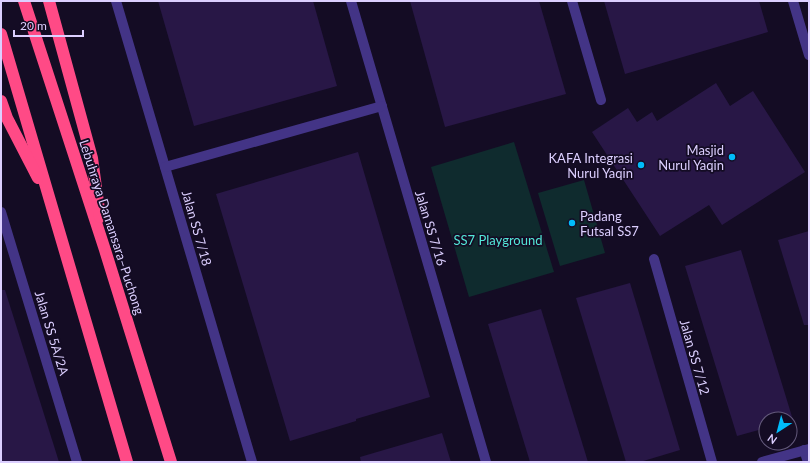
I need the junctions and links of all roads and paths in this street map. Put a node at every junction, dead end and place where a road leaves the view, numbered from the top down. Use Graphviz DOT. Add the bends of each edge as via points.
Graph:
graph roads {
  1 [pos="24,1"];
  2 [pos="49,1"];
  3 [pos="116,1"];
  4 [pos="351,1"];
  5 [pos="572,1"];
  6 [pos="793,1"];
  7 [pos="1,34"];
  8 [pos="809,55"];
  9 [pos="600,100"];
  10 [pos="1,101"];
  11 [pos="382,106"];
  12 [pos="165,167"];
  13 [pos="51,202"];
  14 [pos="1,212"];
  15 [pos="105,250"];
  16 [pos="654,259"];
  17 [pos="806,449"];
  18 [pos="77,462"];
  19 [pos="127,462"];
  20 [pos="170,462"];
  21 [pos="252,462"];
  22 [pos="486,462"];
  23 [pos="712,462"];
  24 [pos="764,462"];
  25 [pos="808,462"];
  1 -- 15 [label="highway, Lebuhraya Damansara–Puchong"];
  2 -- 15 [label="highway" via="92,158"];
  3 -- 12 [label="street, Jalan SS 7/18"];
  4 -- 11 [label="street, Jalan SS 7/16"];
  5 -- 9 [label="street"];
  6 -- 8 [label="street"];
  7 -- 13 [label="highway"];
  10 -- 13 [label="highway" via="7,118"];
  11 -- 12 [label="street"];
  11 -- 22 [label="street, Jalan SS 7/16"];
  12 -- 21 [label="street, Jalan SS 7/18"];
  13 -- 19 [label="highway"];
  14 -- 18 [label="street, Jalan SS 5A/2A"];
  15 -- 20 [label="highway, Lebuhraya Damansara–Puchong"];
  16 -- 23 [label="street, Jalan SS 7/12"];
  17 -- 24 [label="street"];
  17 -- 25 [label="street"];
}
